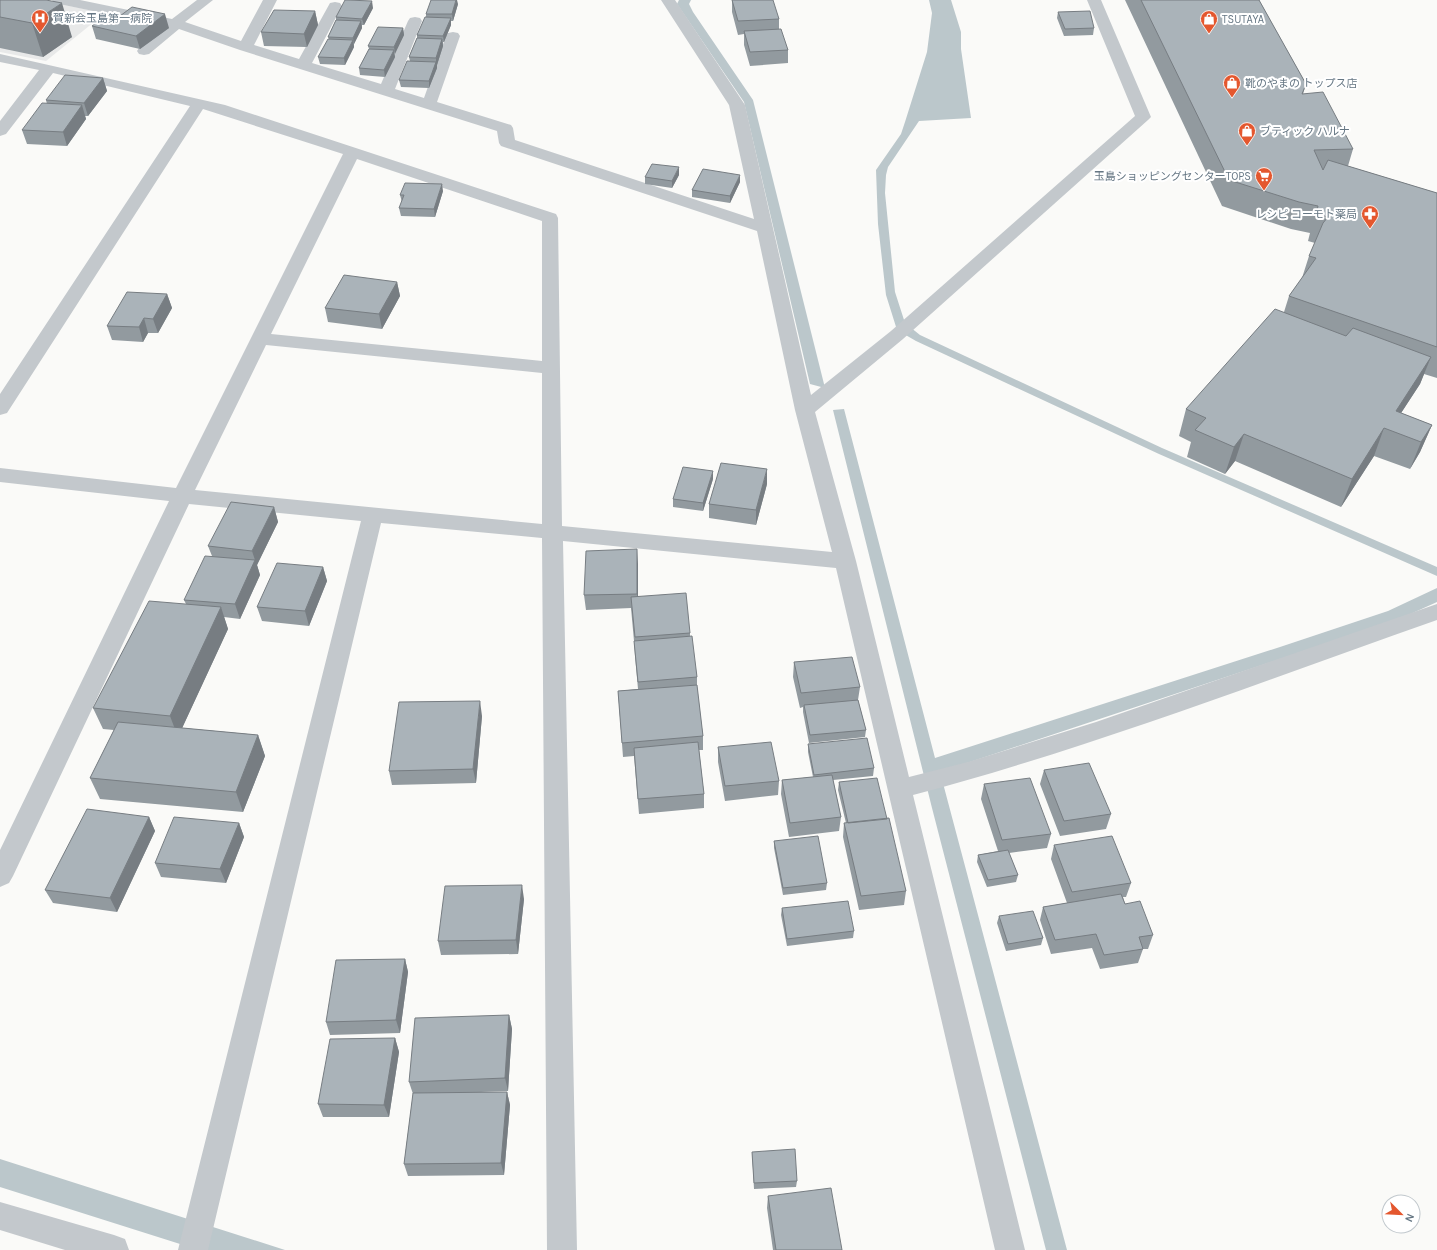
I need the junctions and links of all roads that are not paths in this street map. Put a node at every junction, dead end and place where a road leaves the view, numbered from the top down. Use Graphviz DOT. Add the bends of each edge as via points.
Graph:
graph roads {
  1 [pos="59,0"];
  2 [pos="133,0"];
  3 [pos="206,0"];
  4 [pos="270,0"];
  5 [pos="668,0"];
  6 [pos="1094,0"];
  7 [pos="334,6"];
  8 [pos="118,12"];
  9 [pos="415,21"];
  10 [pos="176,23"];
  11 [pos="453,36"];
  12 [pos="246,47"];
  13 [pos="144,51"];
  14 [pos="0,58"];
  15 [pos="303,65"];
  16 [pos="49,68"];
  17 [pos="386,91"];
  18 [pos="199,103"];
  19 [pos="429,104"];
  20 [pos="0,131"];
  21 [pos="352,152"];
  22 [pos="765,228"];
  23 [pos="260,338"];
  24 [pos="551,368"];
  25 [pos="0,409"];
  26 [pos="805,410"];
  27 [pos="0,475"];
  28 [pos="182,496"];
  29 [pos="373,515"];
  30 [pos="552,532"];
  31 [pos="845,562"];
  32 [pos="1437,612"];
  33 [pos="900,789"];
  34 [pos="0,876"];
  35 [pos="0,1216"];
  36 [pos="114,1250"];
  37 [pos="193,1250"];
  38 [pos="562,1250"];
  39 [pos="1010,1250"];
  1 -- 8 [label="street"];
  2 -- 8 [label="street"];
  3 -- 10 [label="street"];
  4 -- 12 [label="street"];
  5 -- 22 [label="street" via="737,105"];
  6 -- 26 [label="street" via="1143,117 904,330"];
  7 -- 15 [label="street"];
  8 -- 10 [label="street"];
  9 -- 17 [label="street"];
  10 -- 12 [label="street"];
  10 -- 13 [label="street"];
  11 -- 19 [label="street"];
  12 -- 15 [label="street"];
  14 -- 16 [label="street"];
  15 -- 17 [label="street"];
  16 -- 18 [label="street"];
  16 -- 20 [label="street"];
  17 -- 19 [label="street"];
  18 -- 21 [label="street"];
  18 -- 25 [label="street"];
  19 -- 22 [label="street" via="505,128 507,143"];
  21 -- 23 [label="street"];
  21 -- 24 [label="street" via="550,218"];
  22 -- 26 [label="street"];
  23 -- 24 [label="street"];
  23 -- 28 [label="street"];
  24 -- 30 [label="street"];
  26 -- 31 [label="street"];
  27 -- 28 [label="street"];
  28 -- 29 [label="street"];
  28 -- 34 [label="street"];
  29 -- 30 [label="street"];
  29 -- 37 [label="street"];
  30 -- 31 [label="street"];
  30 -- 38 [label="street"];
  31 -- 33 [label="street"];
  32 -- 33 [label="street" via="1145,715 964,773"];
  33 -- 39 [label="street"];
  35 -- 36 [label="street"];
}
